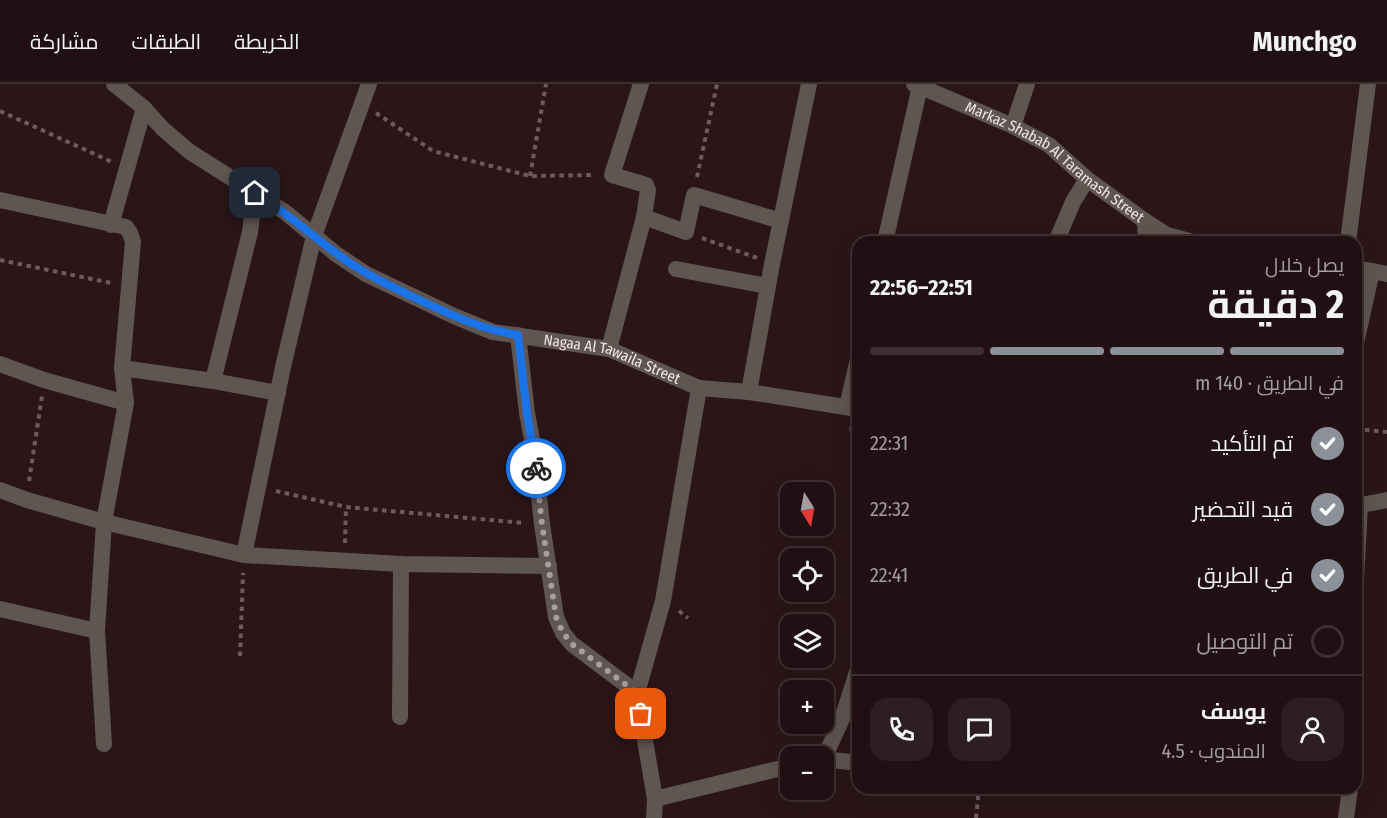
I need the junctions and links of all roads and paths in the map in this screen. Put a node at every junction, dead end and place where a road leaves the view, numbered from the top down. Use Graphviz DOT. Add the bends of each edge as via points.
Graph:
graph roads {
  1 [pos="114,84"];
  2 [pos="369,84"];
  3 [pos="546,84"];
  4 [pos="641,84"];
  5 [pos="717,84"];
  6 [pos="809,84"];
  7 [pos="1027,84"];
  8 [pos="1368,84"];
  9 [pos="917,85"];
  10 [pos="363,105"];
  11 [pos="144,108"];
  12 [pos="0,111"];
  13 [pos="1013,126"];
  14 [pos="126,169"];
  15 [pos="612,175"];
  16 [pos="530,176"];
  17 [pos="1087,179"];
  18 [pos="255,193"];
  19 [pos="694,195"];
  20 [pos="0,200"];
  21 [pos="644,217"];
  22 [pos="781,221"];
  23 [pos="1145,222"];
  24 [pos="111,225"];
  25 [pos="686,232"];
  26 [pos="314,236"];
  27 [pos="886,236"];
  28 [pos="1059,236"];
  29 [pos="1146,236"];
  30 [pos="1171,236"];
  31 [pos="1349,236"];
  32 [pos="0,260"];
  33 [pos="772,264"];
  34 [pos="676,269"];
  35 [pos="1372,271"];
  36 [pos="768,286"];
  37 [pos="130,287"];
  38 [pos="1362,316"];
  39 [pos="518,335"];
  40 [pos="609,350"];
  41 [pos="0,364"];
  42 [pos="122,368"];
  43 [pos="44,380"];
  44 [pos="213,381"];
  45 [pos="699,388"];
  46 [pos="748,392"];
  47 [pos="278,393"];
  48 [pos="126,403"];
  49 [pos="852,408"];
  50 [pos="1362,430"];
  51 [pos="1387,432"];
  52 [pos="257,487"];
  53 [pos="0,490"];
  54 [pos="27,500"];
  55 [pos="1387,500"];
  56 [pos="1362,505"];
  57 [pos="346,507"];
  58 [pos="104,522"];
  59 [pos="542,524"];
  60 [pos="244,555"];
  61 [pos="345,561"];
  62 [pos="401,564"];
  63 [pos="549,567"];
  64 [pos="0,609"];
  65 [pos="98,631"];
  66 [pos="240,656"];
  67 [pos="852,688"];
  68 [pos="637,693"];
  69 [pos="400,717"];
  70 [pos="104,744"];
  71 [pos="830,746"];
  72 [pos="834,760"];
  73 [pos="852,762"];
  74 [pos="780,768"];
  75 [pos="978,794"];
  76 [pos="1349,794"];
  77 [pos="655,799"];
  78 [pos="654,818"];
  79 [pos="976,818"];
  80 [pos="1346,818"];
  1 -- 11 [label="street, Nagaa Al Tawaila Street"];
  2 -- 10 [label="street"];
  3 -- 16 [label="path"];
  4 -- 15 [label="street"];
  5 -- 19 [label="path"];
  6 -- 22 [label="street"];
  7 -- 13 [label="street"];
  8 -- 31 [label="street"];
  9 -- 13 [label="street, Markaz Shabab Al Taramash Street"];
  9 -- 27 [label="street"];
  10 -- 16 [label="path" via="433,151"];
  10 -- 26 [label="street"];
  11 -- 14 [label="street"];
  11 -- 18 [label="street, Nagaa Al Tawaila Street" via="190,152"];
  12 -- 14 [label="path"];
  13 -- 17 [label="street, Markaz Shabab Al Taramash Street" via="1049,145"];
  14 -- 24 [label="street"];
  15 -- 16 [label="path"];
  15 -- 21 [label="street" via="646,185"];
  17 -- 23 [label="street, Markaz Shabab Al Taramash Street"];
  17 -- 28 [label="street"];
  18 -- 26 [label="street, Nagaa Al Tawaila Street"];
  18 -- 44 [label="street" via="250,232"];
  19 -- 22 [label="street"];
  19 -- 25 [label="street"];
  20 -- 24 [label="street"];
  21 -- 25 [label="street"];
  21 -- 40 [label="street"];
  22 -- 33 [label="street"];
  23 -- 29 [label="street"];
  23 -- 30 [label="street, Markaz Shabab Al Taramash Street"];
  24 -- 37 [label="street" via="126,227 133,239"];
  25 -- 33 [label="path"];
  26 -- 39 [label="street, Nagaa Al Tawaila Street" via="366,274 493,332"];
  26 -- 47 [label="street"];
  32 -- 37 [label="path"];
  33 -- 36 [label="street"];
  34 -- 36 [label="street"];
  35 -- 38 [label="street"];
  36 -- 46 [label="street"];
  37 -- 42 [label="street"];
  39 -- 40 [label="street, Nagaa Al Tawaila Street"];
  39 -- 59 [label="street"];
  40 -- 45 [label="street, Nagaa Al Tawaila Street"];
  41 -- 43 [label="street"];
  42 -- 44 [label="street"];
  42 -- 48 [label="street"];
  43 -- 48 [label="street"];
  43 -- 54 [label="path"];
  44 -- 47 [label="street"];
  45 -- 46 [label="street, Nagaa Al Tawaila Street"];
  45 -- 68 [label="street" via="663,601"];
  46 -- 49 [label="street, Nagaa Al Tawaila Street"];
  47 -- 52 [label="street"];
  48 -- 58 [label="street"];
  50 -- 51 [label="path"];
  52 -- 57 [label="path"];
  52 -- 60 [label="street"];
  53 -- 54 [label="street"];
  54 -- 58 [label="street"];
  55 -- 56 [label="street"];
  57 -- 59 [label="path"];
  57 -- 61 [label="path"];
  58 -- 60 [label="street"];
  58 -- 65 [label="street"];
  59 -- 63 [label="street"];
  60 -- 61 [label="street"];
  60 -- 66 [label="path"];
  61 -- 62 [label="street"];
  62 -- 63 [label="street"];
  62 -- 69 [label="street"];
  63 -- 68 [label="street" via="556,617 563,633 596,664"];
  64 -- 65 [label="street"];
  65 -- 70 [label="street"];
  67 -- 71 [label="street"];
  68 -- 77 [label="street"];
  72 -- 73 [label="street"];
  74 -- 77 [label="street"];
  75 -- 79 [label="path"];
  76 -- 80 [label="street"];
  77 -- 78 [label="street"];
}
